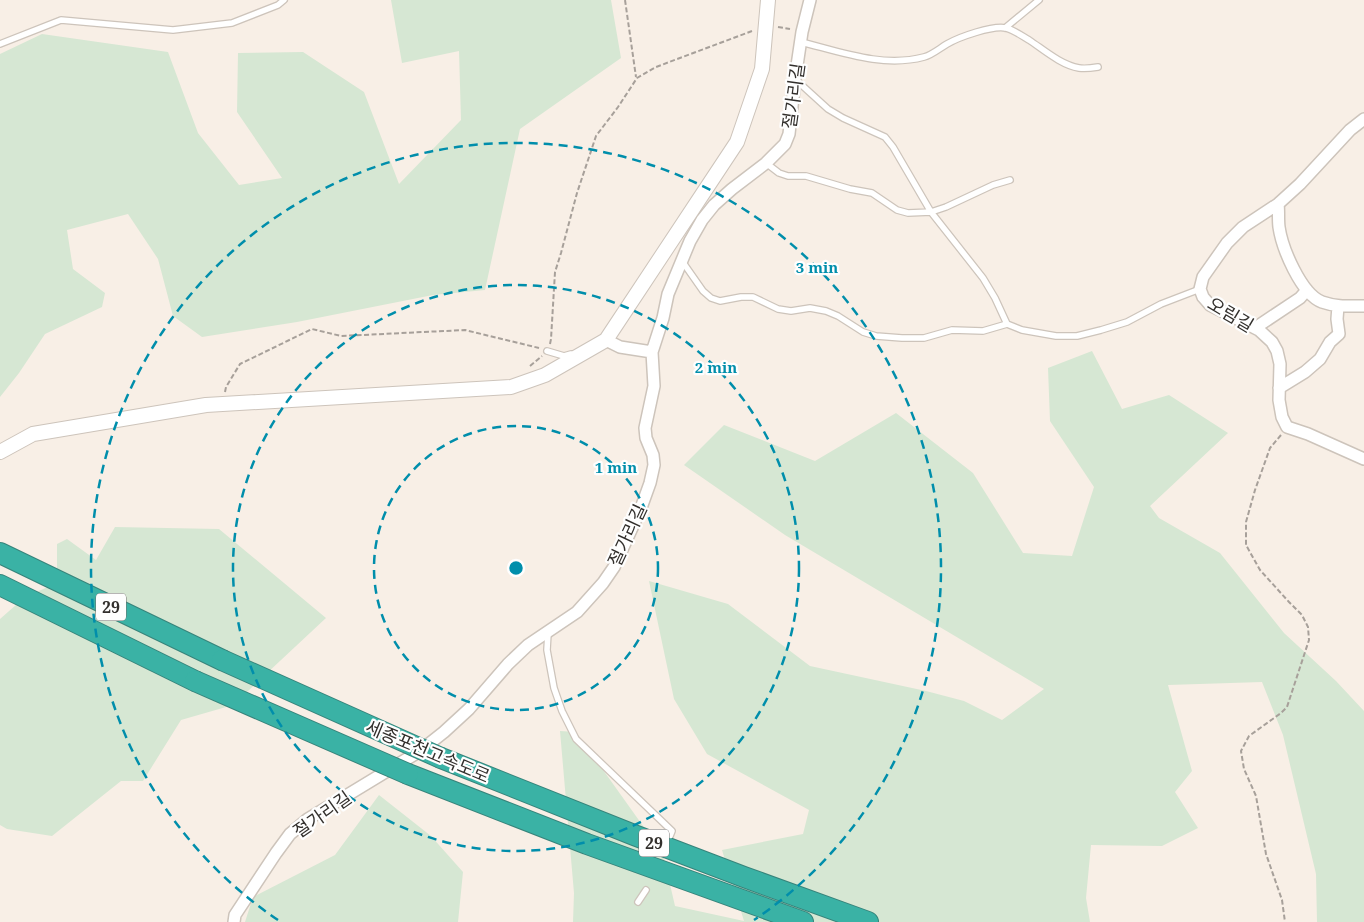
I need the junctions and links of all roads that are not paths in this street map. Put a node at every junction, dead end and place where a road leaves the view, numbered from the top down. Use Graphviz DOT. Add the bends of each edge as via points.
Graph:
graph roads {
  1 [pos="284,0"];
  2 [pos="768,0"];
  3 [pos="810,0"];
  4 [pos="1039,0"];
  5 [pos="1006,28"];
  6 [pos="802,37"];
  7 [pos="0,44"];
  8 [pos="1098,67"];
  9 [pos="795,79"];
  10 [pos="1364,119"];
  11 [pos="766,163"];
  12 [pos="1010,180"];
  13 [pos="1278,204"];
  14 [pos="932,212"];
  15 [pos="682,261"];
  16 [pos="1200,288"];
  17 [pos="1307,290"];
  18 [pos="1338,306"];
  19 [pos="1364,306"];
  20 [pos="1007,324"];
  21 [pos="1254,328"];
  22 [pos="606,340"];
  23 [pos="547,351"];
  24 [pos="652,352"];
  25 [pos="584,353"];
  26 [pos="1279,388"];
  27 [pos="0,452"];
  28 [pos="1364,459"];
  29 [pos="0,553"];
  30 [pos="0,584"];
  31 [pos="548,630"];
  32 [pos="670,836"];
  33 [pos="646,890"];
  34 [pos="638,902"];
  35 [pos="234,922"];
  36 [pos="804,922"];
  37 [pos="868,922"];
  1 -- 7 [label="lane" via="232,23 173,30 61,20"];
  2 -- 22 [label="street" via="762,69 737,142"];
  3 -- 6 [label="street, 절가리길"];
  4 -- 5 [label="lane"];
  5 -- 6 [label="lane" via="963,37 926,57 886,61"];
  5 -- 8 [label="lane" via="1066,63 1080,68"];
  6 -- 9 [label="street, 절가리길"];
  9 -- 11 [label="street, 절가리길" via="789,134 785,144"];
  9 -- 14 [label="lane" via="828,110 885,137"];
  10 -- 13 [label="street, 오림길"];
  11 -- 14 [label="lane" via="788,176 806,176 872,193 897,210"];
  11 -- 15 [label="street, 절가리길" via="714,204 690,241"];
  12 -- 14 [label="lane"];
  13 -- 16 [label="street, 오림길" via="1243,227 1228,243 1203,277"];
  13 -- 17 [label="street" via="1279,227 1289,261"];
  14 -- 20 [label="lane" via="983,278"];
  15 -- 20 [label="lane" via="711,298 720,301 753,297 778,309 826,311 876,336 924,338 952,330 983,330"];
  15 -- 24 [label="street, 절가리길" via="668,294"];
  16 -- 20 [label="lane" via="1127,322 1077,336 1056,336"];
  16 -- 21 [label="street, 오림길" via="1210,305"];
  17 -- 18 [label="street" via="1320,301"];
  17 -- 21 [label="street"];
  18 -- 19 [label="street"];
  18 -- 26 [label="street" via="1339,334 1320,359"];
  21 -- 26 [label="street, 오림길" via="1272,342 1277,352"];
  22 -- 24 [label="street" via="620,347"];
  22 -- 25 [label="street"];
  23 -- 25 [label="lane" via="564,356"];
  24 -- 31 [label="street, 절가리길" via="654,386 645,428 654,465 650,483 614,567 603,583 577,612"];
  25 -- 27 [label="street" via="545,375 511,387 206,405 32,434"];
  26 -- 28 [label="street, 오림길" via="1282,417 1287,427"];
  29 -- 37 [label="highway, 세종포천고속도로 / 29, bridge" via="222,660 441,758 634,835"];
  30 -- 36 [label="highway, 세종포천고속도로 / 29, bridge" via="195,681 408,774 586,844"];
  31 -- 32 [label="lane" via="547,650 554,688 576,739 672,831"];
  31 -- 35 [label="street, 절가리길" via="508,664 469,709 420,751 308,819 290,834 235,915"];
  33 -- 34 [label="lane"];
}
